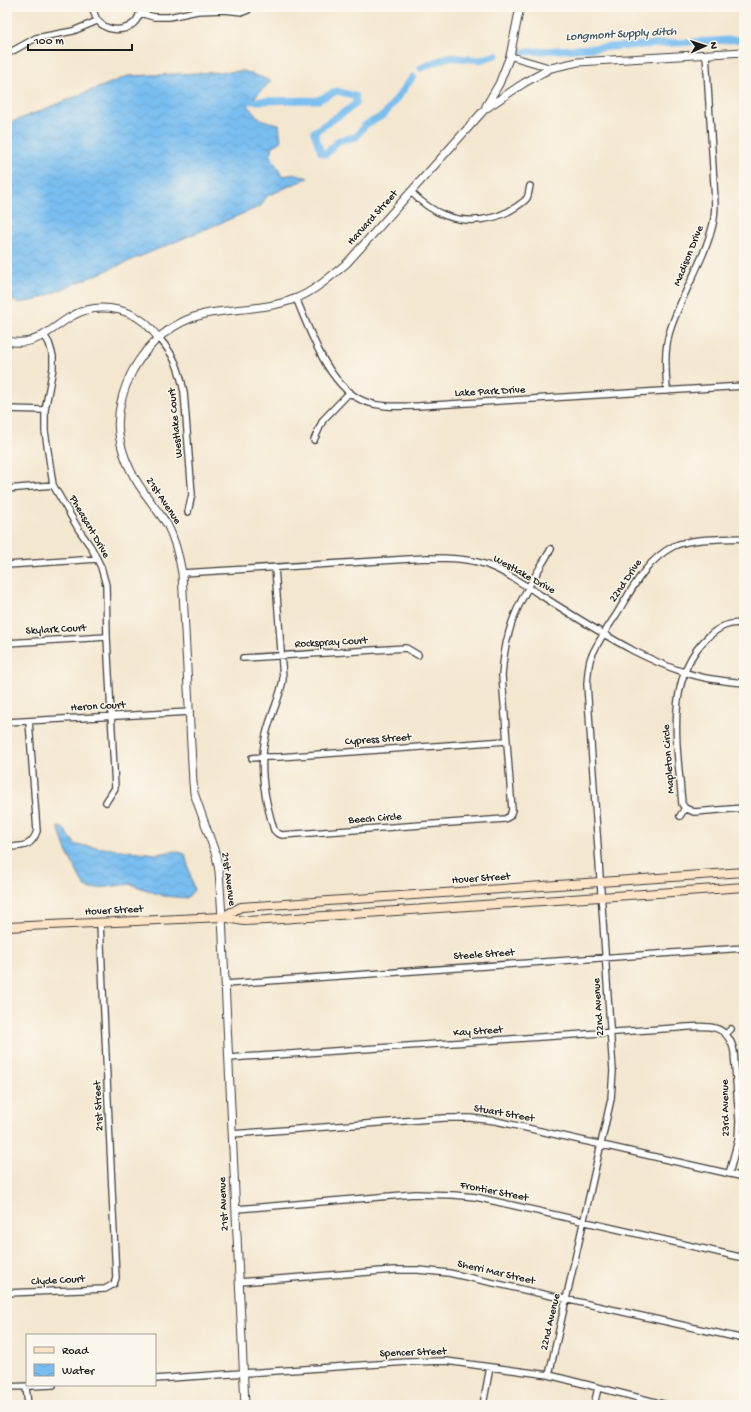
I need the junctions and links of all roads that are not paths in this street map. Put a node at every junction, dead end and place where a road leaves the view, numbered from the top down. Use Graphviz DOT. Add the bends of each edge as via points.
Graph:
graph roads {
  1 [pos="93,7"];
  2 [pos="250,7"];
  3 [pos="520,7"];
  4 [pos="224,8"];
  5 [pos="140,10"];
  6 [pos="97,21"];
  7 [pos="744,52"];
  8 [pos="8,53"];
  9 [pos="706,54"];
  10 [pos="510,56"];
  11 [pos="550,68"];
  12 [pos="485,109"];
  13 [pos="530,186"];
  14 [pos="411,192"];
  15 [pos="296,298"];
  16 [pos="44,335"];
  17 [pos="159,338"];
  18 [pos="7,341"];
  19 [pos="744,386"];
  20 [pos="667,391"];
  21 [pos="350,392"];
  22 [pos="7,409"];
  23 [pos="45,410"];
  24 [pos="314,440"];
  25 [pos="53,485"];
  26 [pos="7,489"];
  27 [pos="188,512"];
  28 [pos="744,538"];
  29 [pos="552,549"];
  30 [pos="97,559"];
  31 [pos="7,565"];
  32 [pos="274,568"];
  33 [pos="182,573"];
  34 [pos="528,587"];
  35 [pos="744,624"];
  36 [pos="604,634"];
  37 [pos="107,637"];
  38 [pos="7,643"];
  39 [pos="418,655"];
  40 [pos="281,656"];
  41 [pos="243,658"];
  42 [pos="685,673"];
  43 [pos="744,683"];
  44 [pos="190,712"];
  45 [pos="111,716"];
  46 [pos="29,721"];
  47 [pos="7,722"];
  48 [pos="506,740"];
  49 [pos="262,757"];
  50 [pos="252,758"];
  51 [pos="106,802"];
  52 [pos="685,808"];
  53 [pos="744,808"];
  54 [pos="680,816"];
  55 [pos="7,847"];
  56 [pos="744,872"];
  57 [pos="601,882"];
  58 [pos="744,887"];
  59 [pos="602,897"];
  60 [pos="222,917"];
  61 [pos="100,923"];
  62 [pos="7,927"];
  63 [pos="744,948"];
  64 [pos="605,958"];
  65 [pos="225,984"];
  66 [pos="731,1029"];
  67 [pos="610,1033"];
  68 [pos="726,1034"];
  69 [pos="229,1058"];
  70 [pos="232,1134"];
  71 [pos="602,1144"];
  72 [pos="730,1174"];
  73 [pos="744,1177"];
  74 [pos="236,1209"];
  75 [pos="584,1222"];
  76 [pos="744,1258"];
  77 [pos="239,1282"];
  78 [pos="110,1287"];
  79 [pos="7,1293"];
  80 [pos="566,1299"];
  81 [pos="744,1339"];
  82 [pos="490,1366"];
  83 [pos="243,1374"];
  84 [pos="549,1375"];
  85 [pos="156,1379"];
  86 [pos="26,1386"];
  87 [pos="7,1387"];
  88 [pos="598,1388"];
  89 [pos="28,1405"];
  90 [pos="245,1405"];
  91 [pos="483,1405"];
  92 [pos="594,1405"];
  93 [pos="667,1405"];
  1 -- 6 [label="street"];
  2 -- 4 [label="street" via="243,12"];
  3 -- 10 [label="street"];
  4 -- 5 [label="street" via="169,17 154,17"];
  5 -- 6 [label="street" via="132,25 122,30 112,30"];
  6 -- 8 [label="street" via="73,31 36,38"];
  7 -- 9 [label="street, Harvard Street"];
  9 -- 11 [label="street, Harvard Street" via="578,62"];
  9 -- 20 [label="street, Madison Drive" via="715,203 713,222 707,243 669,335 666,354"];
  10 -- 11 [label="street"];
  10 -- 12 [label="street"];
  11 -- 12 [label="street, Harvard Street"];
  12 -- 14 [label="street, Harvard Street"];
  13 -- 14 [label="street" via="527,198 519,206 508,213 478,220 446,216 433,210"];
  14 -- 15 [label="street, Harvard Street" via="347,263 328,279"];
  15 -- 17 [label="street, Harvard Street" via="271,306 204,314 186,320"];
  15 -- 21 [label="street, Lake Park Drive" via="328,367"];
  16 -- 17 [label="street" via="74,315 92,309 107,308 132,314"];
  16 -- 18 [label="street" via="24,342"];
  16 -- 23 [label="street, Pheasant Drive" via="53,356"];
  17 -- 27 [label="street, Westlake Court" via="174,358 184,392 192,494"];
  17 -- 33 [label="street, 21st Avenue" via="138,362 129,378 119,414 119,433 122,452 129,470 166,523 174,539"];
  19 -- 20 [label="street, Lake Park Drive"];
  20 -- 21 [label="street, Lake Park Drive" via="418,406 386,406 365,402"];
  21 -- 24 [label="street" via="323,420"];
  22 -- 23 [label="street"];
  23 -- 25 [label="street, Pheasant Drive" via="45,432"];
  25 -- 26 [label="street"];
  25 -- 30 [label="street, Pheasant Drive"];
  28 -- 36 [label="street, 22nd Drive" via="676,545 666,551 653,560 643,572"];
  29 -- 34 [label="street, Beech Circle"];
  30 -- 31 [label="street"];
  30 -- 37 [label="street, Pheasant Drive" via="106,585"];
  32 -- 33 [label="street, Westlake Drive"];
  32 -- 34 [label="street, Westlake Drive" via="446,558 492,566"];
  32 -- 40 [label="street, Beech Circle"];
  33 -- 44 [label="street, 21st Avenue"];
  34 -- 36 [label="street, Westlake Drive"];
  34 -- 48 [label="street, Beech Circle" via="512,623 504,654 502,676"];
  35 -- 42 [label="street, Mapleton Circle" via="729,624 715,631 692,657"];
  36 -- 42 [label="street, Westlake Drive"];
  36 -- 57 [label="street, 22nd Avenue" via="591,657 587,684"];
  37 -- 38 [label="street, Skylark Court"];
  37 -- 45 [label="street, Pheasant Drive"];
  39 -- 40 [label="street, Rockspray Court" via="406,648"];
  40 -- 41 [label="street, Rockspray Court"];
  40 -- 49 [label="street, Beech Circle" via="281,691 266,735"];
  42 -- 43 [label="street, Westlake Drive"];
  42 -- 52 [label="street, Mapleton Circle" via="679,693 676,724 682,804"];
  44 -- 45 [label="street, Heron Court"];
  44 -- 60 [label="street, 21st Avenue" via="194,793 216,855"];
  45 -- 46 [label="street, Heron Court"];
  45 -- 51 [label="street, Pheasant Drive" via="115,788"];
  46 -- 47 [label="street, Heron Court"];
  46 -- 55 [label="street" via="37,831 30,843"];
  48 -- 49 [label="street, Cypress Street"];
  48 -- 49 [label="street, Beech Circle" via="512,810 506,819 282,836 274,830 267,806"];
  49 -- 50 [label="street, Cypress Street"];
  52 -- 53 [label="street" via="694,812"];
  52 -- 54 [label="street"];
  56 -- 57 [label="main road, Hover Street"];
  57 -- 59 [label="street, 22nd Avenue"];
  57 -- 60 [label="main road, Hover Street" via="241,907"];
  58 -- 59 [label="main road, Hover Street"];
  59 -- 60 [label="main road, Hover Street" via="244,921"];
  59 -- 64 [label="street, 22nd Avenue"];
  60 -- 61 [label="main road, Hover Street"];
  60 -- 65 [label="street, 21st Avenue"];
  61 -- 62 [label="main road, Hover Street"];
  61 -- 78 [label="street, 21st Street" via="116,1278"];
  63 -- 64 [label="street, Steele Street"];
  64 -- 65 [label="street, Steele Street"];
  64 -- 67 [label="street, 22nd Avenue"];
  65 -- 69 [label="street, 21st Avenue"];
  66 -- 68 [label="street"];
  67 -- 68 [label="street, Kay Street" via="707,1026"];
  67 -- 69 [label="street, Kay Street"];
  67 -- 71 [label="street, 22nd Avenue" via="613,1071 611,1100"];
  68 -- 72 [label="street, 23rd Avenue" via="734,1052 739,1121 738,1140"];
  69 -- 70 [label="street, 21st Avenue"];
  70 -- 71 [label="street, Stuart Street" via="438,1118 470,1118 496,1121"];
  70 -- 74 [label="street, 21st Avenue"];
  71 -- 72 [label="street, Stuart Street"];
  71 -- 75 [label="street, 22nd Avenue"];
  72 -- 73 [label="street, Stuart Street"];
  74 -- 75 [label="street, Frontier Street" via="415,1194 453,1194"];
  74 -- 77 [label="street, 21st Avenue"];
  75 -- 76 [label="street, Frontier Street"];
  75 -- 80 [label="street, 22nd Avenue"];
  77 -- 80 [label="street, Sherri Mar Street" via="418,1270 449,1273"];
  77 -- 83 [label="street, 21st Avenue"];
  78 -- 79 [label="street, Clyde Court"];
  80 -- 81 [label="street, Sherri Mar Street"];
  80 -- 84 [label="street, 22nd Avenue"];
  82 -- 83 [label="street, Spencer Street" via="446,1361 408,1362"];
  82 -- 84 [label="street, Spencer Street"];
  82 -- 91 [label="street"];
  83 -- 85 [label="street, Spencer Street"];
  83 -- 90 [label="street, 21st Avenue"];
  84 -- 88 [label="street, Spencer Street"];
  86 -- 87 [label="street"];
  86 -- 89 [label="street"];
  88 -- 92 [label="street"];
  88 -- 93 [label="street, Spencer Street"];
}
